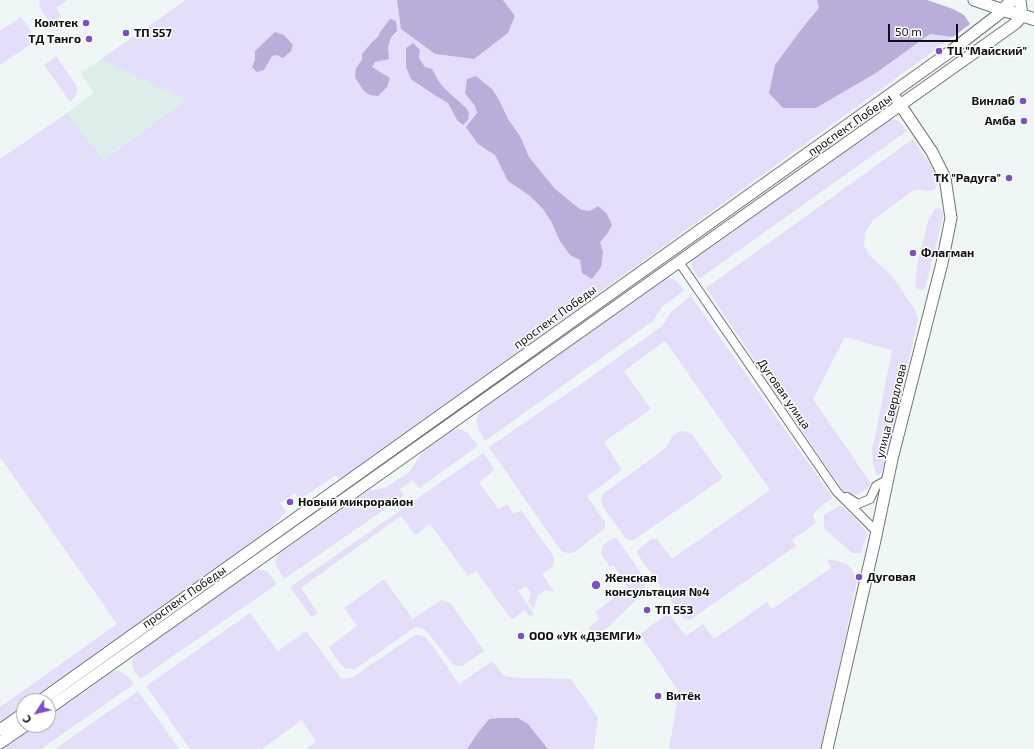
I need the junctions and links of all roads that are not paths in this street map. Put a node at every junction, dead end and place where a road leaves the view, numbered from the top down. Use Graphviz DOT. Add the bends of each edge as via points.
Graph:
graph roads {
  1 [pos="974,0"];
  2 [pos="1012,0"];
  3 [pos="1020,0"];
  4 [pos="1003,10"];
  5 [pos="1028,17"];
  6 [pos="892,93"];
  7 [pos="901,105"];
  8 [pos="671,251"];
  9 [pos="679,262"];
  10 [pos="454,405"];
  11 [pos="462,416"];
  12 [pos="887,480"];
  13 [pos="837,492"];
  14 [pos="877,532"];
  15 [pos="256,547"];
  16 [pos="263,557"];
  17 [pos="114,648"];
  18 [pos="120,658"];
  19 [pos="51,693"];
  20 [pos="56,703"];
  21 [pos="16,719"];
  22 [pos="0,730"];
  23 [pos="16,732"];
  24 [pos="0,743"];
  25 [pos="827,749"];
  1 -- 4 [label="main road"];
  2 -- 4 [label="main road"];
  3 -- 5 [label="main road"];
  4 -- 5 [label="main road"];
  4 -- 6 [label="main road, проспект Победы"];
  5 -- 7 [label="main road, проспект Победы"];
  6 -- 7 [label="main road, улица Свердлова"];
  6 -- 8 [label="main road, проспект Победы"];
  7 -- 9 [label="main road, проспект Победы"];
  7 -- 12 [label="main road, улица Свердлова" via="932,152 945,178 951,218"];
  8 -- 9 [label="main road"];
  8 -- 10 [label="main road, проспект Победы"];
  9 -- 11 [label="main road, проспект Победы"];
  9 -- 13 [label="street, Дуговая улица"];
  10 -- 11 [label="main road"];
  10 -- 15 [label="main road, проспект Победы"];
  11 -- 16 [label="main road, проспект Победы"];
  12 -- 13 [label="street" via="876,486 870,499 858,504"];
  12 -- 14 [label="main road, улица Свердлова"];
  13 -- 14 [label="street, Дуговая улица"];
  14 -- 25 [label="main road, улица Свердлова"];
  15 -- 16 [label="main road"];
  15 -- 17 [label="main road, проспект Победы"];
  16 -- 18 [label="main road, проспект Победы"];
  17 -- 18 [label="main road"];
  17 -- 19 [label="main road, проспект Победы"];
  18 -- 20 [label="main road, проспект Победы"];
  21 -- 22 [label="main road"];
  23 -- 24 [label="main road"];
}
